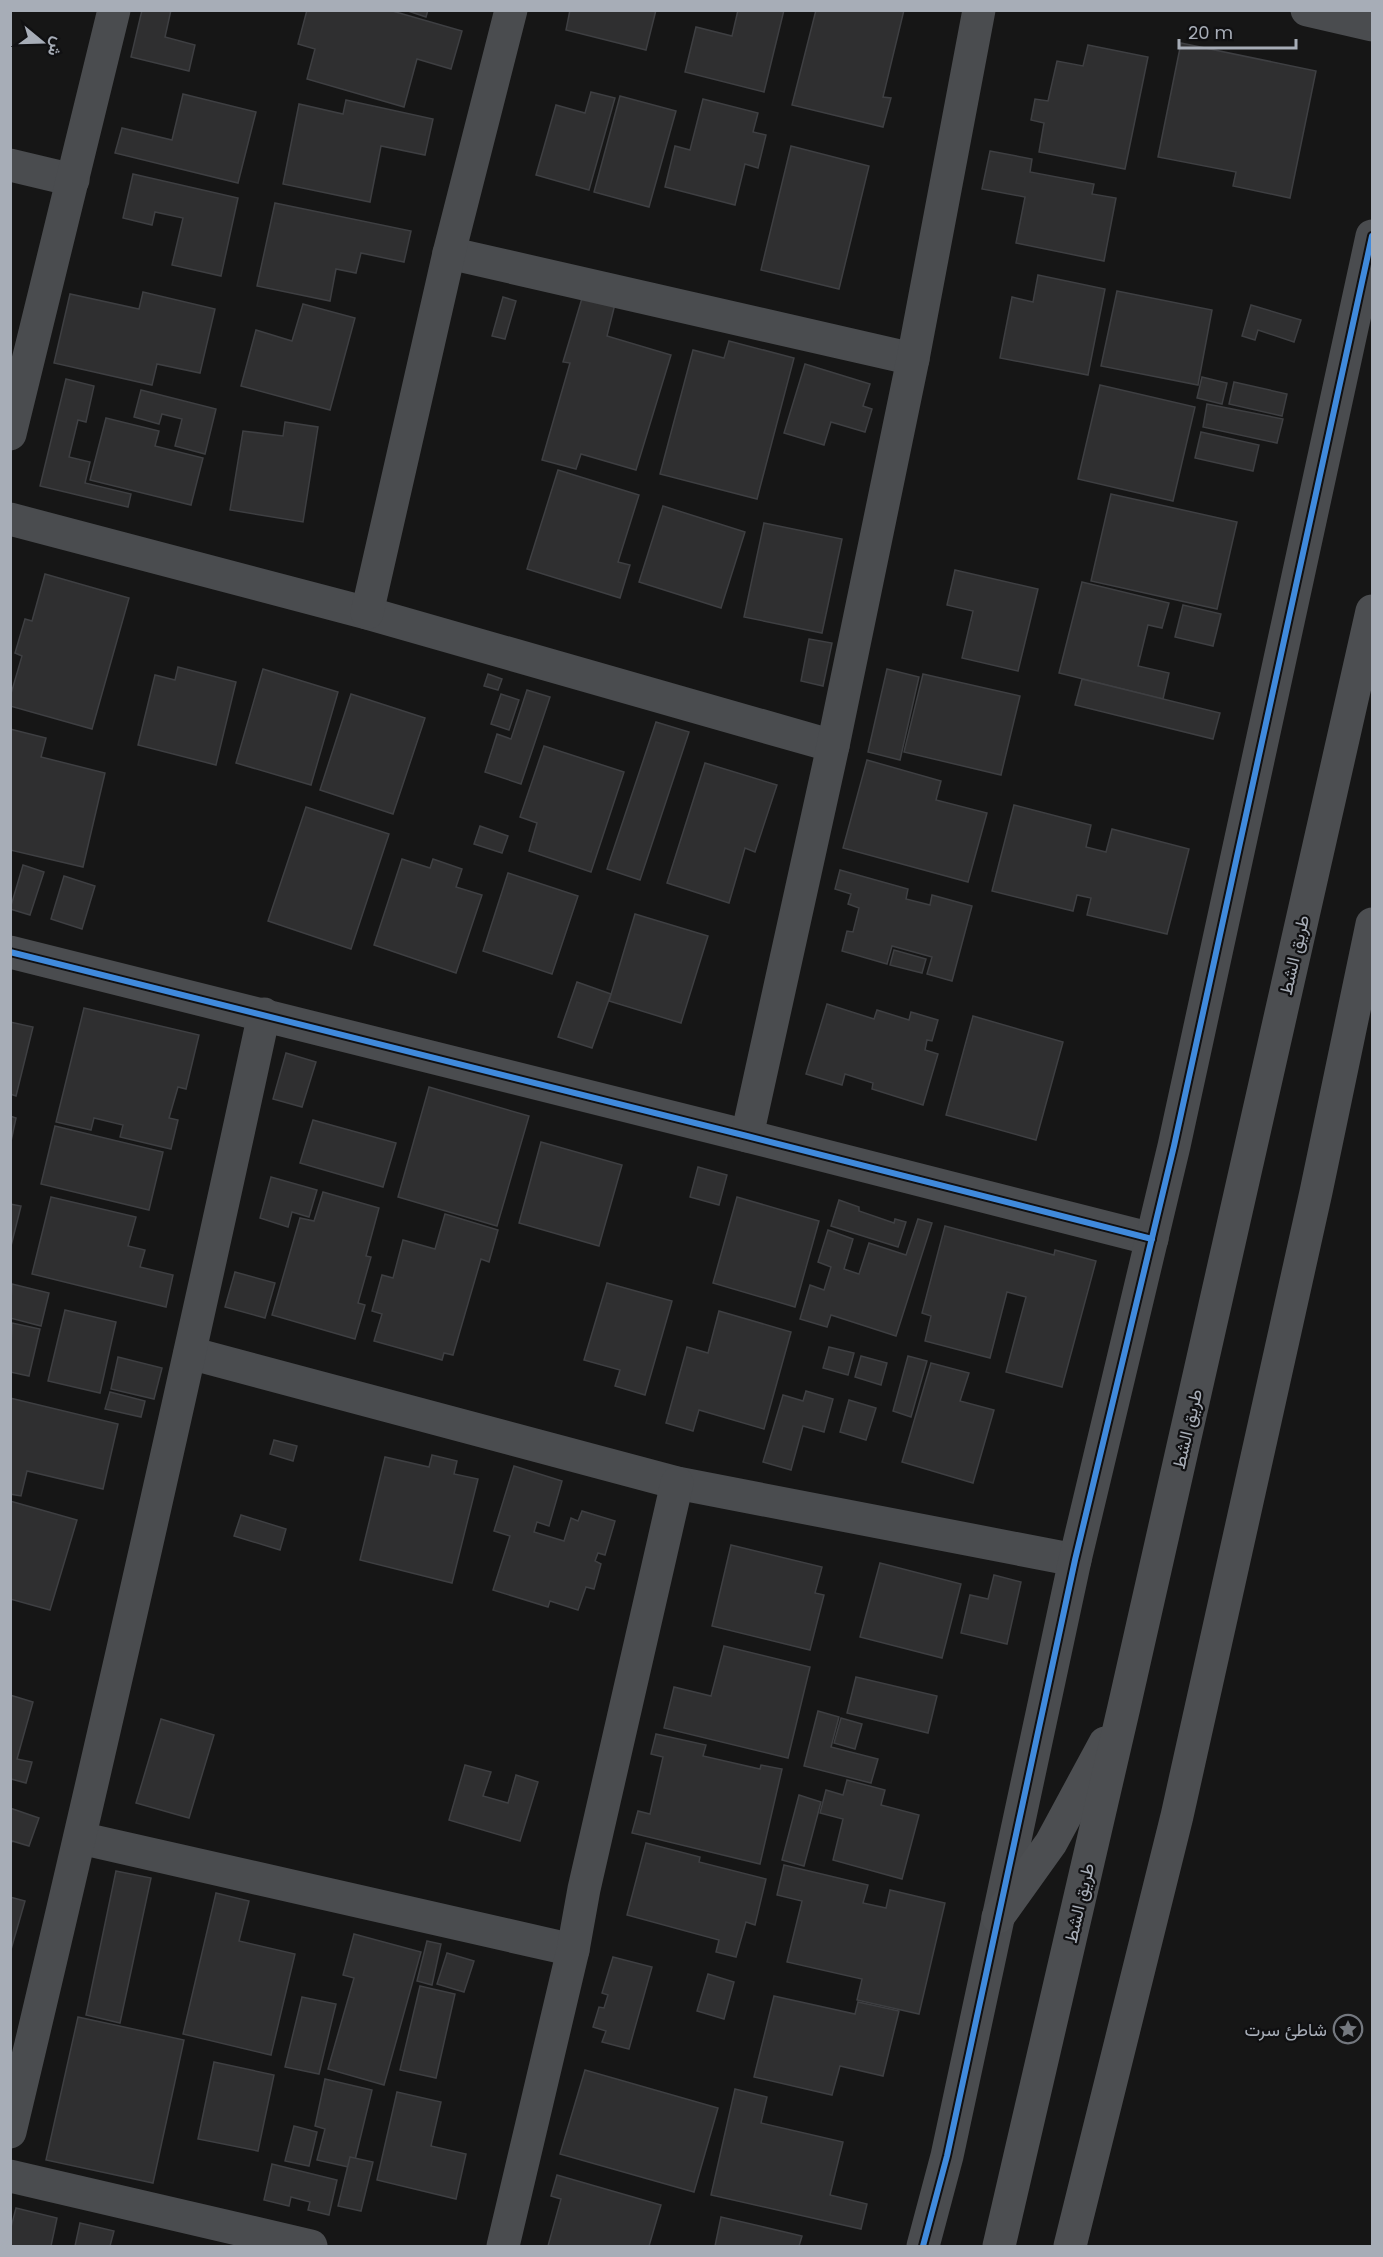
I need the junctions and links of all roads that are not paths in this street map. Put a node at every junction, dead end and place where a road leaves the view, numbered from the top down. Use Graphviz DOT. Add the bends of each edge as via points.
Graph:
graph roads {
  1 [pos="114,10"];
  2 [pos="511,10"];
  3 [pos="979,10"];
  4 [pos="1307,10"];
  5 [pos="1372,25"];
  6 [pos="10,165"];
  7 [pos="73,180"];
  8 [pos="1372,236"];
  9 [pos="449,253"];
  10 [pos="913,359"];
  11 [pos="10,435"];
  12 [pos="10,519"];
  13 [pos="1372,611"];
  14 [pos="368,613"];
  15 [pos="833,746"];
  16 [pos="1372,924"];
  17 [pos="10,952"];
  18 [pos="264,1014"];
  19 [pos="747,1136"];
  20 [pos="1152,1239"];
  21 [pos="190,1353"];
  22 [pos="677,1484"];
  23 [pos="1075,1560"];
  24 [pos="1124,1707"];
  25 [pos="80,1839"];
  26 [pos="998,1917"];
  27 [pos="573,1950"];
  28 [pos="10,2132"];
  29 [pos="10,2176"];
  30 [pos="312,2247"];
  31 [pos="503,2247"];
  32 [pos="923,2247"];
  33 [pos="999,2247"];
  34 [pos="1070,2247"];
  1 -- 7 [label="street"];
  2 -- 9 [label="street"];
  3 -- 10 [label="street"];
  4 -- 5 [label="street"];
  6 -- 7 [label="street"];
  7 -- 11 [label="street"];
  8 -- 20 [label="street"];
  9 -- 10 [label="street"];
  9 -- 14 [label="street"];
  10 -- 15 [label="street"];
  12 -- 14 [label="street"];
  13 -- 24 [label="main road, طريق الشط"];
  14 -- 15 [label="street"];
  15 -- 19 [label="street"];
  16 -- 34 [label="main road" via="1177,1816"];
  17 -- 18 [label="street"];
  18 -- 19 [label="street"];
  18 -- 21 [label="street"];
  19 -- 20 [label="street"];
  20 -- 23 [label="street"];
  21 -- 22 [label="street"];
  21 -- 25 [label="street"];
  22 -- 23 [label="street"];
  22 -- 27 [label="street"];
  23 -- 26 [label="street"];
  24 -- 26 [label="main road" via="1051,1843"];
  24 -- 33 [label="main road, طريق الشط"];
  25 -- 27 [label="street"];
  25 -- 28 [label="street"];
  26 -- 32 [label="street" via="947,2156"];
  27 -- 31 [label="street"];
  29 -- 30 [label="street"];
}
